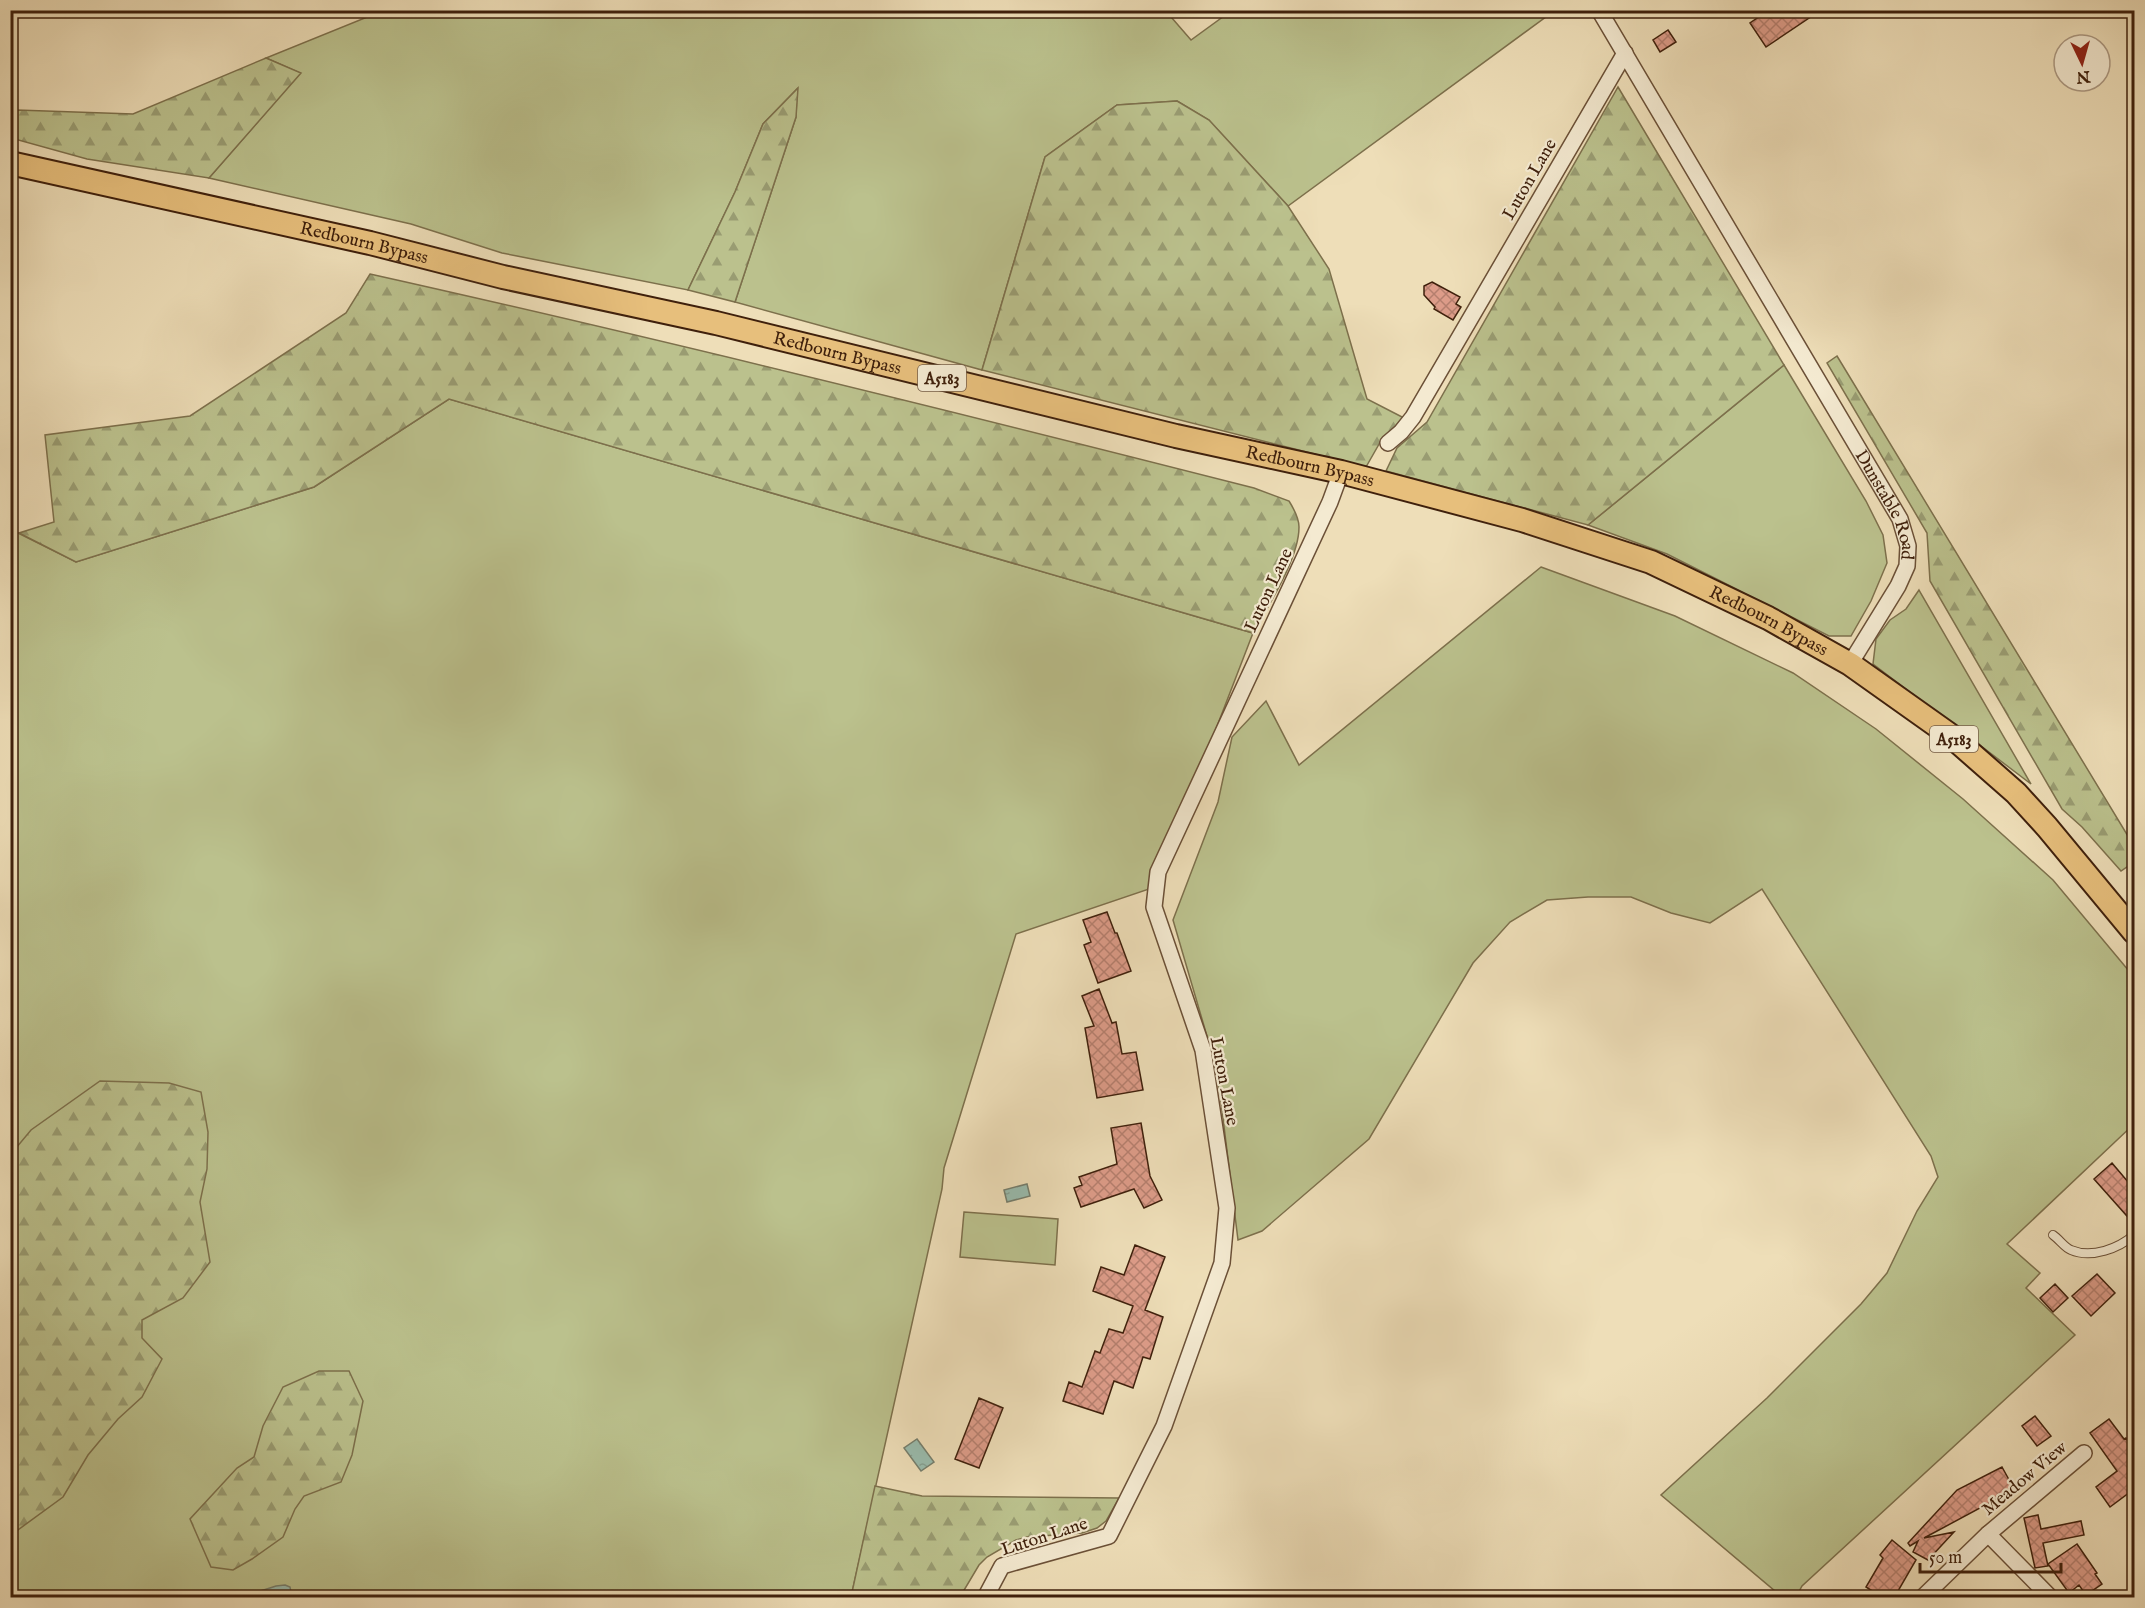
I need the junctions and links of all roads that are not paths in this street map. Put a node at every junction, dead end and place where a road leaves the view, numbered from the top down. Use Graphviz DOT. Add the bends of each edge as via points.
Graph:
graph roads {
  1 [pos="1599,10"];
  2 [pos="1625,53"];
  3 [pos="10,163"];
  4 [pos="1388,443"];
  5 [pos="1341,472"];
  6 [pos="1850,664"];
  7 [pos="2134,932"];
  8 [pos="2053,1235"];
  9 [pos="2134,1235"];
  10 [pos="2084,1453"];
  11 [pos="1988,1534"];
  12 [pos="985,1598"];
  13 [pos="1922,1598"];
  14 [pos="2051,1598"];
  1 -- 2 [label="street, Dunstable Road"];
  2 -- 4 [label="street, Luton Lane" via="1413,417"];
  2 -- 6 [label="street, Dunstable Road" via="1900,519 1908,546 1907,566"];
  3 -- 5 [label="main road, Redbourn Bypass / A5183" via="716,323 1176,436"];
  5 -- 6 [label="main road, Redbourn Bypass / A5183" via="1522,520 1650,562 1768,618"];
  5 -- 12 [label="street, Luton Lane" via="1158,872 1154,907 1203,1050 1227,1208 1222,1263 1164,1426 1109,1536 1002,1566"];
  6 -- 7 [label="main road, A5183" via="1950,735 2016,793"];
  8 -- 9 [label="lane" via="2071,1250 2088,1253 2107,1250"];
  10 -- 11 [label="street, Meadow View"];
  11 -- 13 [label="street, Meadow View"];
  11 -- 14 [label="street, Meadow View"];
}
